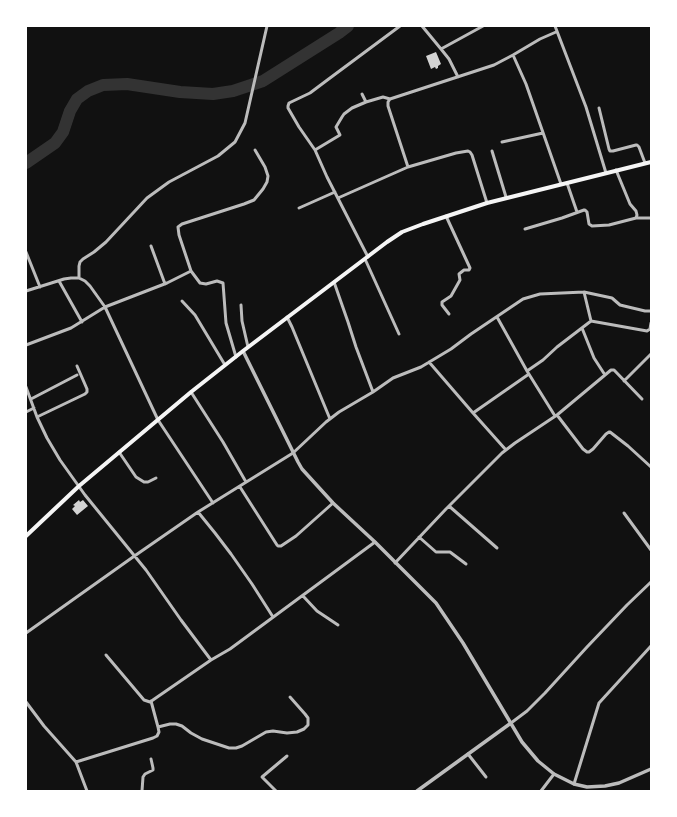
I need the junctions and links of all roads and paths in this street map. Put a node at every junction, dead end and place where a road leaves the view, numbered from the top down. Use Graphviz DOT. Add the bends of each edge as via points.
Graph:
graph roads {
  1 [pos="267,26"];
  2 [pos="400,26"];
  3 [pos="422,26"];
  4 [pos="483,26"];
  5 [pos="555,26"];
  6 [pos="556,32"];
  7 [pos="441,49"];
  8 [pos="513,55"];
  9 [pos="458,77"];
  10 [pos="362,94"];
  11 [pos="390,99"];
  12 [pos="366,102"];
  13 [pos="599,108"];
  14 [pos="543,133"];
  15 [pos="502,142"];
  16 [pos="255,150"];
  17 [pos="315,150"];
  18 [pos="492,151"];
  19 [pos="651,162"];
  20 [pos="645,163"];
  21 [pos="408,167"];
  22 [pos="616,170"];
  23 [pos="606,173"];
  24 [pos="567,182"];
  25 [pos="562,184"];
  26 [pos="335,192"];
  27 [pos="506,197"];
  28 [pos="338,198"];
  29 [pos="487,203"];
  30 [pos="299,208"];
  31 [pos="577,212"];
  32 [pos="446,216"];
  33 [pos="636,218"];
  34 [pos="651,218"];
  35 [pos="525,229"];
  36 [pos="151,246"];
  37 [pos="26,252"];
  38 [pos="366,258"];
  39 [pos="191,271"];
  40 [pos="79,278"];
  41 [pos="59,281"];
  42 [pos="334,282"];
  43 [pos="165,284"];
  44 [pos="40,287"];
  45 [pos="26,291"];
  46 [pos="584,292"];
  47 [pos="182,301"];
  48 [pos="241,305"];
  49 [pos="105,307"];
  50 [pos="651,311"];
  51 [pos="449,314"];
  52 [pos="287,317"];
  53 [pos="497,317"];
  54 [pos="591,321"];
  55 [pos="82,322"];
  56 [pos="651,323"];
  57 [pos="582,328"];
  58 [pos="400,334"];
  59 [pos="26,345"];
  60 [pos="248,347"];
  61 [pos="243,351"];
  62 [pos="651,354"];
  63 [pos="236,357"];
  64 [pos="429,362"];
  65 [pos="225,365"];
  66 [pos="77,366"];
  67 [pos="528,373"];
  68 [pos="605,375"];
  69 [pos="77,376"];
  70 [pos="624,381"];
  71 [pos="26,387"];
  72 [pos="191,392"];
  73 [pos="374,392"];
  74 [pos="642,399"];
  75 [pos="31,400"];
  76 [pos="34,408"];
  77 [pos="26,412"];
  78 [pos="473,413"];
  79 [pos="556,415"];
  80 [pos="37,417"];
  81 [pos="330,419"];
  82 [pos="158,420"];
  83 [pos="506,450"];
  84 [pos="119,452"];
  85 [pos="294,453"];
  86 [pos="651,467"];
  87 [pos="156,478"];
  88 [pos="246,482"];
  89 [pos="79,486"];
  90 [pos="240,487"];
  91 [pos="213,503"];
  92 [pos="333,503"];
  93 [pos="449,506"];
  94 [pos="198,512"];
  95 [pos="624,513"];
  96 [pos="26,536"];
  97 [pos="419,537"];
  98 [pos="375,542"];
  99 [pos="497,548"];
  100 [pos="651,550"];
  101 [pos="134,556"];
  102 [pos="395,563"];
  103 [pos="466,564"];
  104 [pos="651,582"];
  105 [pos="303,596"];
  106 [pos="273,617"];
  107 [pos="338,625"];
  108 [pos="26,633"];
  109 [pos="651,646"];
  110 [pos="106,655"];
  111 [pos="211,660"];
  112 [pos="290,697"];
  113 [pos="151,701"];
  114 [pos="26,702"];
  115 [pos="511,723"];
  116 [pos="158,727"];
  117 [pos="468,754"];
  118 [pos="287,756"];
  119 [pos="151,759"];
  120 [pos="76,762"];
  121 [pos="651,769"];
  122 [pos="554,774"];
  123 [pos="486,777"];
  124 [pos="574,784"];
  125 [pos="419,790"];
  126 [pos="87,791"];
  127 [pos="142,791"];
  128 [pos="276,791"];
  129 [pos="541,791"];
  1 -- 40 [label="street" via="245,123 234,142 218,156 169,182 147,198 106,242 80,262"];
  2 -- 17 [label="street" via="305,96 289,104 288,108"];
  3 -- 7 [label="street"];
  4 -- 7 [label="street"];
  5 -- 6 [label="street"];
  6 -- 8 [label="street"];
  6 -- 23 [label="street" via="586,107"];
  7 -- 9 [label="street"];
  8 -- 9 [label="street" via="494,65"];
  8 -- 14 [label="street"];
  9 -- 11 [label="street"];
  10 -- 12 [label="street"];
  11 -- 12 [label="street" via="382,97"];
  11 -- 21 [label="street" via="388,106"];
  12 -- 17 [label="street" via="344,114 336,127 340,135"];
  13 -- 20 [label="street" via="610,151 636,145"];
  14 -- 15 [label="street"];
  14 -- 25 [label="street"];
  16 -- 39 [label="street" via="268,176 263,189 254,200 178,227"];
  17 -- 26 [label="street"];
  18 -- 27 [label="street"];
  19 -- 20 [label="main road"];
  20 -- 22 [label="main road"];
  21 -- 28 [label="street"];
  21 -- 29 [label="street" via="464,151 470,152"];
  22 -- 23 [label="main road"];
  22 -- 33 [label="street" via="630,204 636,211"];
  23 -- 24 [label="main road"];
  24 -- 25 [label="main road"];
  24 -- 31 [label="street"];
  25 -- 27 [label="main road"];
  26 -- 28 [label="street"];
  26 -- 30 [label="street"];
  27 -- 29 [label="main road"];
  28 -- 38 [label="street"];
  29 -- 32 [label="main road"];
  31 -- 33 [label="street" via="586,211 589,224 592,226"];
  31 -- 35 [label="street"];
  32 -- 38 [label="main road" via="402,232"];
  32 -- 51 [label="street" via="470,268 459,274 460,280 451,296 442,302"];
  33 -- 34 [label="street"];
  36 -- 43 [label="street"];
  37 -- 44 [label="street"];
  38 -- 42 [label="main road"];
  38 -- 58 [label="street"];
  39 -- 43 [label="street"];
  39 -- 63 [label="street" via="200,284 217,281 223,283 226,323"];
  40 -- 41 [label="street"];
  40 -- 49 [label="street" via="90,286"];
  41 -- 44 [label="street"];
  41 -- 55 [label="street"];
  42 -- 52 [label="main road"];
  42 -- 73 [label="street"];
  43 -- 49 [label="street"];
  44 -- 45 [label="street"];
  46 -- 50 [label="street" via="612,298 620,305"];
  46 -- 53 [label="street" via="540,294 523,299"];
  46 -- 54 [label="street"];
  47 -- 65 [label="street" via="195,315"];
  48 -- 60 [label="street"];
  49 -- 55 [label="street"];
  49 -- 82 [label="street"];
  52 -- 60 [label="main road"];
  52 -- 81 [label="street"];
  53 -- 64 [label="street" via="451,350"];
  53 -- 67 [label="street"];
  54 -- 56 [label="street" via="646,331 650,329"];
  54 -- 57 [label="street"];
  55 -- 59 [label="street"];
  57 -- 67 [label="street" via="557,346"];
  57 -- 68 [label="street" via="594,358"];
  60 -- 61 [label="main road"];
  61 -- 63 [label="main road"];
  61 -- 85 [label="street"];
  62 -- 70 [label="street"];
  63 -- 65 [label="main road"];
  64 -- 73 [label="street" via="393,378"];
  64 -- 78 [label="street"];
  65 -- 72 [label="main road"];
  66 -- 80 [label="street" via="87,389 85,394"];
  67 -- 78 [label="street"];
  67 -- 79 [label="street"];
  68 -- 70 [label="street" via="613,370"];
  68 -- 79 [label="street"];
  69 -- 75 [label="street"];
  70 -- 74 [label="street"];
  71 -- 75 [label="street"];
  72 -- 82 [label="main road"];
  72 -- 88 [label="street"];
  73 -- 81 [label="street"];
  75 -- 76 [label="street"];
  76 -- 77 [label="street"];
  76 -- 80 [label="street"];
  78 -- 83 [label="street"];
  79 -- 83 [label="street"];
  79 -- 86 [label="street" via="587,452 610,432"];
  80 -- 89 [label="street" via="60,460"];
  81 -- 85 [label="street"];
  82 -- 84 [label="main road"];
  82 -- 91 [label="street"];
  83 -- 93 [label="street"];
  84 -- 87 [label="street" via="136,477 144,482"];
  84 -- 89 [label="main road"];
  85 -- 88 [label="street"];
  85 -- 92 [label="street" via="302,469"];
  88 -- 90 [label="street"];
  89 -- 96 [label="main road"];
  89 -- 101 [label="street"];
  90 -- 91 [label="street"];
  90 -- 92 [label="street" via="278,546 296,536"];
  91 -- 94 [label="street"];
  92 -- 98 [label="street"];
  93 -- 97 [label="street"];
  93 -- 99 [label="street"];
  94 -- 101 [label="street"];
  94 -- 106 [label="street" via="231,554"];
  95 -- 100 [label="street"];
  97 -- 102 [label="street"];
  97 -- 103 [label="street" via="436,552 450,552"];
  98 -- 102 [label="street"];
  98 -- 105 [label="street"];
  101 -- 108 [label="street"];
  101 -- 111 [label="street"];
  102 -- 115 [label="street" via="436,603"];
  104 -- 115 [label="street" via="546,693"];
  105 -- 106 [label="street"];
  105 -- 107 [label="street" via="317,611"];
  106 -- 111 [label="street"];
  109 -- 124 [label="street" via="599,703"];
  110 -- 113 [label="street" via="144,700"];
  111 -- 113 [label="street"];
  112 -- 116 [label="street" via="308,718 308,725 304,729 287,733 266,732 236,748 202,739 176,724"];
  113 -- 116 [label="street"];
  114 -- 120 [label="street"];
  115 -- 117 [label="street"];
  115 -- 122 [label="street" via="531,754"];
  116 -- 120 [label="street" via="159,732 153,738"];
  117 -- 123 [label="street"];
  117 -- 125 [label="street"];
  118 -- 128 [label="street" via="262,776"];
  119 -- 127 [label="street" via="153,770 144,774"];
  120 -- 126 [label="street"];
  121 -- 124 [label="street" via="619,783 605,786 588,787"];
  122 -- 124 [label="street"];
  122 -- 129 [label="street"];
}
